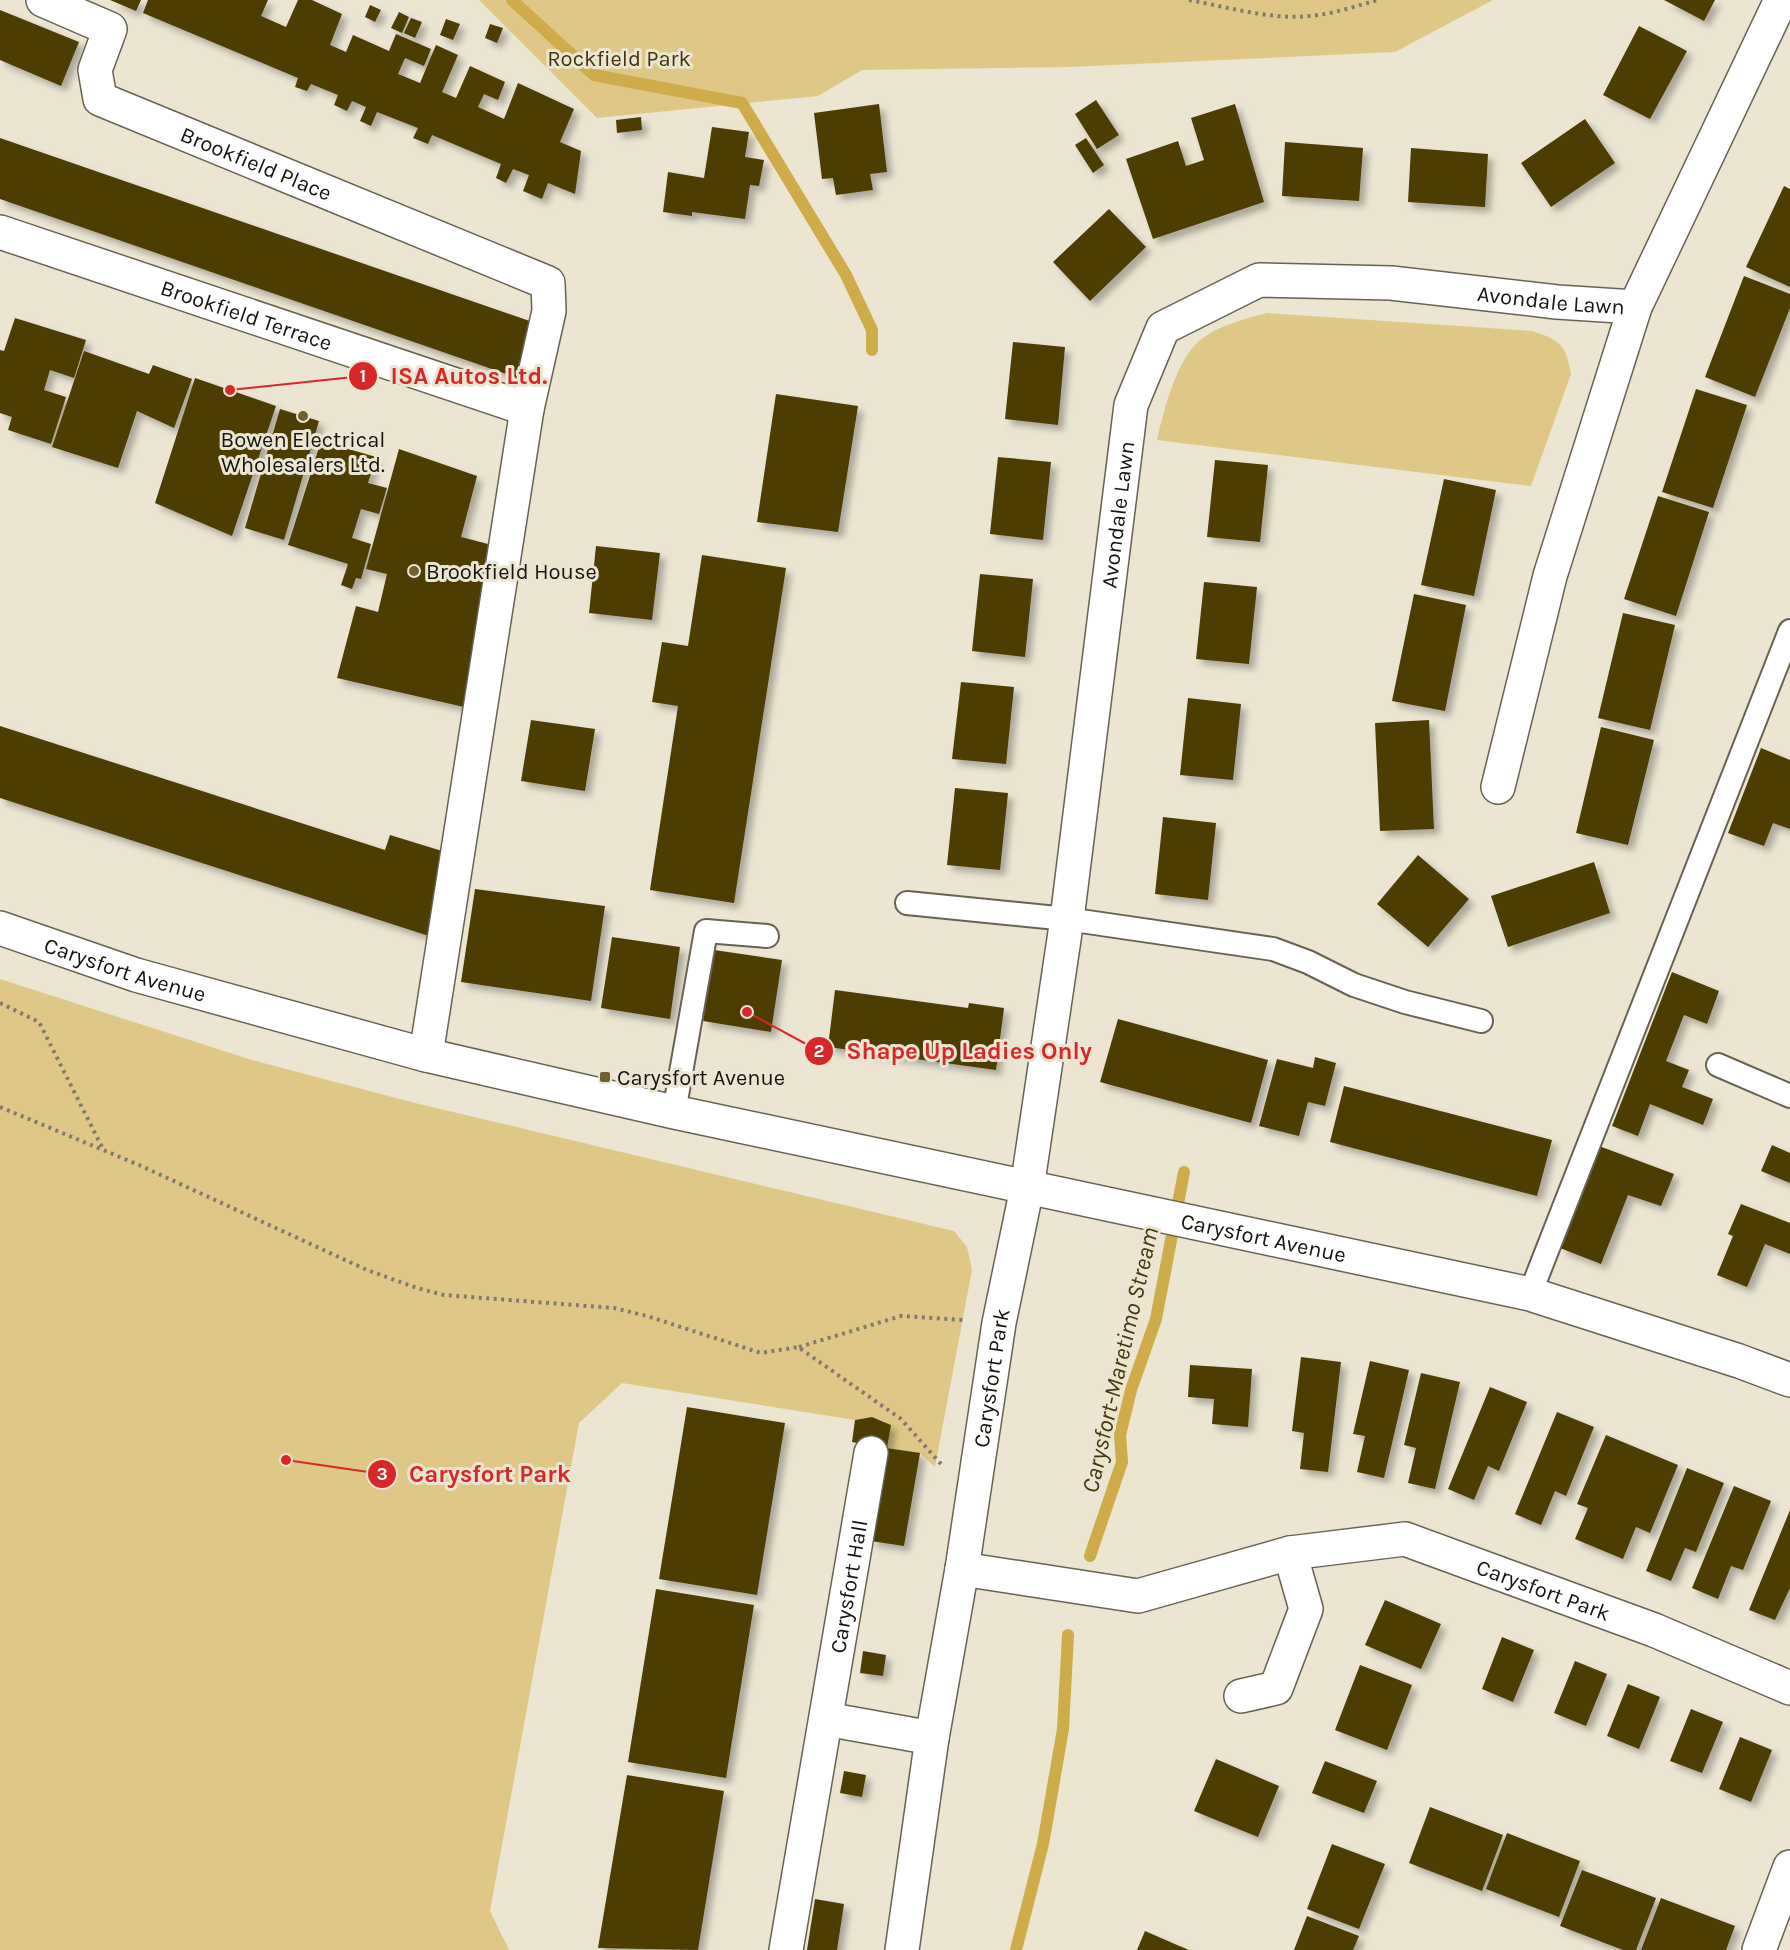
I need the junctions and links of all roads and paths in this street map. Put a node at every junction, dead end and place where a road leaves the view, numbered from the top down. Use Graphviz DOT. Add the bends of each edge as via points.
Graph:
graph roads {
  1 [pos="43,0"];
  2 [pos="1189,0"];
  3 [pos="1378,0"];
  4 [pos="1781,0"];
  5 [pos="0,232"];
  6 [pos="1635,307"];
  7 [pos="527,409"];
  8 [pos="1790,632"];
  9 [pos="1498,787"];
  10 [pos="907,903"];
  11 [pos="1067,919"];
  12 [pos="0,928"];
  13 [pos="766,936"];
  14 [pos="0,1003"];
  15 [pos="1481,1021"];
  16 [pos="426,1055"];
  17 [pos="1718,1065"];
  18 [pos="1790,1096"];
  19 [pos="0,1107"];
  20 [pos="674,1112"];
  21 [pos="103,1149"];
  22 [pos="1027,1188"];
  23 [pos="1530,1294"];
  24 [pos="999,1323"];
  25 [pos="798,1347"];
  26 [pos="1790,1380"];
  27 [pos="871,1453"];
  28 [pos="973,1488"];
  29 [pos="1290,1553"];
  30 [pos="962,1569"];
  31 [pos="1790,1688"];
  32 [pos="1241,1696"];
  33 [pos="826,1719"];
  34 [pos="932,1738"];
  35 [pos="1790,1867"];
  36 [pos="786,1950"];
  37 [pos="902,1950"];
  38 [pos="1759,1950"];
  1 -- 7 [label="street, Brookfield Place" via="110,30 95,70 100,99 548,283 549,311"];
  2 -- 3 [label="path" via="1270,15 1307,16 1330,14"];
  4 -- 6 [label="street, Avondale Lawn"];
  5 -- 7 [label="street, Brookfield Terrace"];
  6 -- 9 [label="street, Avondale Lawn" via="1550,576"];
  6 -- 11 [label="street, Avondale Lawn" via="1391,283 1259,280 1163,328 1131,405"];
  7 -- 16 [label="street"];
  8 -- 23 [label="lane"];
  10 -- 11 [label="lane"];
  11 -- 15 [label="lane" via="1273,949 1354,985"];
  11 -- 22 [label="street, Avondale Lawn"];
  12 -- 16 [label="street, Carysfort Avenue" via="136,975"];
  13 -- 20 [label="lane" via="706,931"];
  14 -- 21 [label="path" via="39,1022"];
  16 -- 20 [label="street, Carysfort Avenue"];
  17 -- 18 [label="lane"];
  19 -- 21 [label="path"];
  20 -- 22 [label="street, Carysfort Avenue"];
  21 -- 25 [label="path" via="367,1270 417,1288 444,1295 614,1308 761,1353"];
  22 -- 23 [label="street, Carysfort Avenue"];
  22 -- 24 [label="street, Carysfort Park"];
  23 -- 26 [label="street, Carysfort Avenue"];
  24 -- 25 [label="path" via="901,1316"];
  24 -- 28 [label="street, Carysfort Park"];
  25 -- 28 [label="path" via="901,1419 938,1462"];
  27 -- 33 [label="street, Carysfort Hall"];
  28 -- 30 [label="street, Carysfort Park"];
  29 -- 30 [label="street, Carysfort Park" via="1138,1596"];
  29 -- 31 [label="street, Carysfort Park" via="1405,1539 1654,1630"];
  29 -- 32 [label="street" via="1306,1609 1276,1688"];
  30 -- 34 [label="street, Carysfort Park"];
  33 -- 34 [label="street"];
  33 -- 36 [label="street, Carysfort Hall"];
  34 -- 37 [label="street, Carysfort Park"];
  35 -- 38 [label="street"];
}
